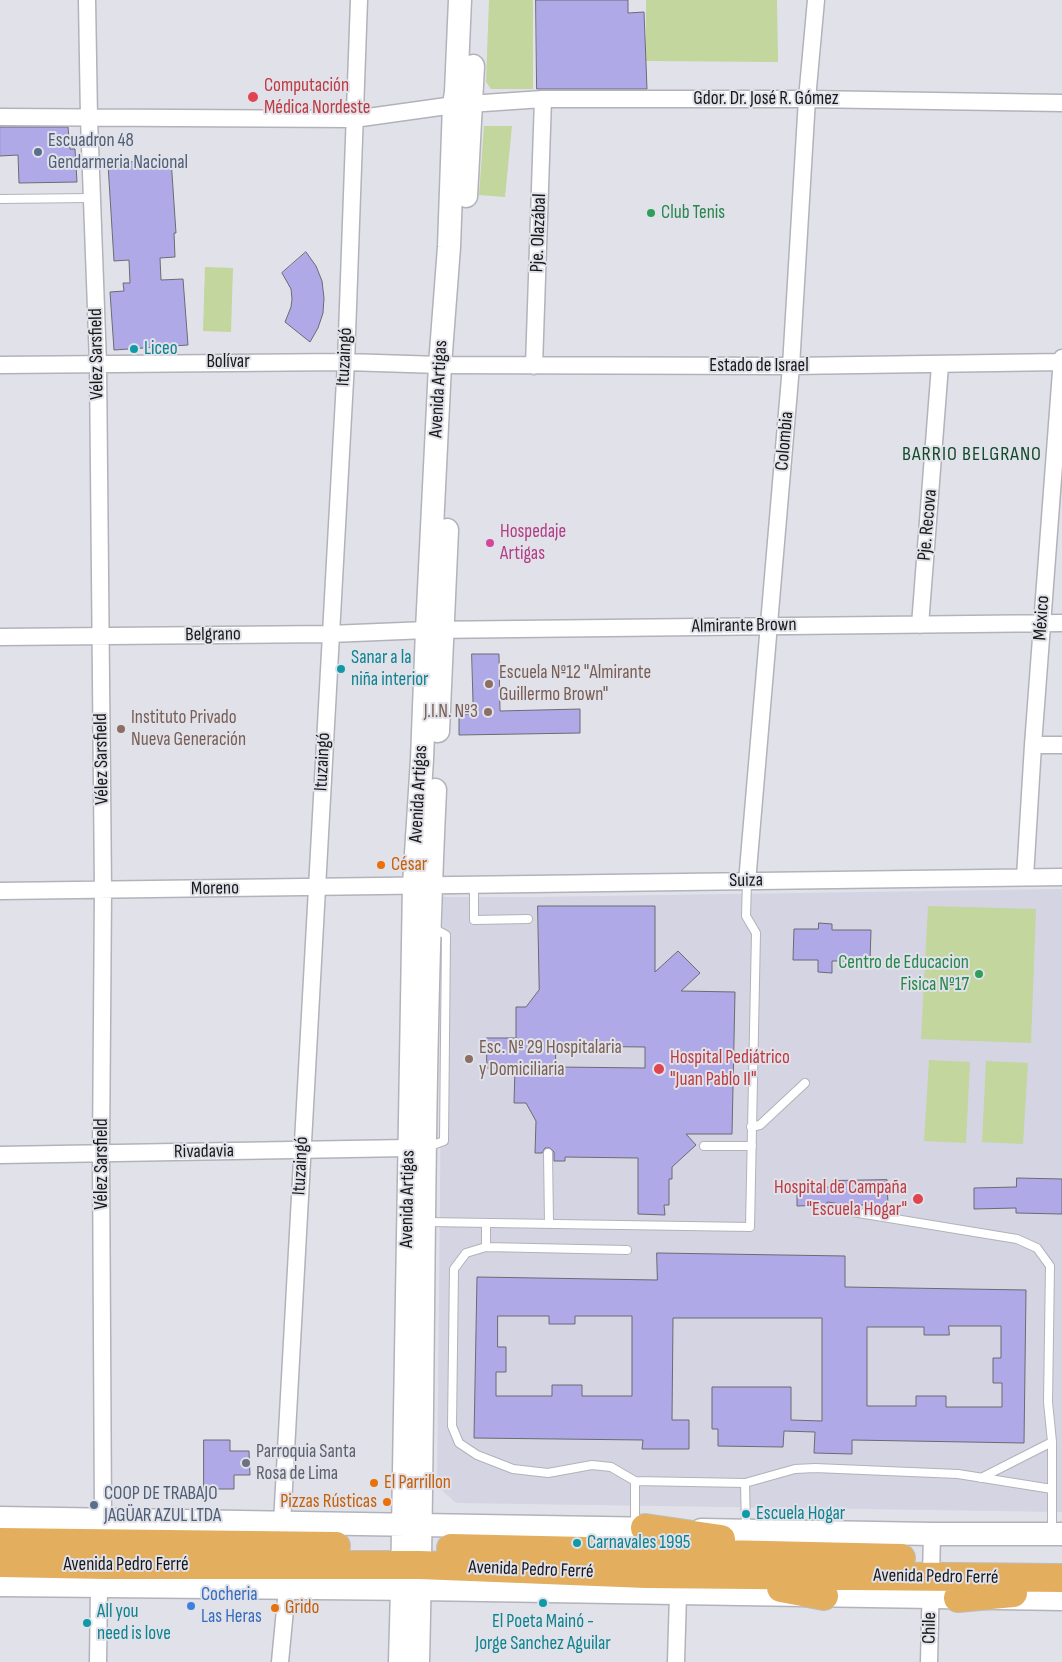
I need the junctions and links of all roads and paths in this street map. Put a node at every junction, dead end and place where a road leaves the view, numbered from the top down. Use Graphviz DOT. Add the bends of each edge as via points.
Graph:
graph roads {
  1 [pos="87,0"];
  2 [pos="359,0"];
  3 [pos="460,0"];
  4 [pos="476,0"];
  5 [pos="816,0"];
  6 [pos="543,99"];
  7 [pos="807,99"];
  8 [pos="1062,102"];
  9 [pos="462,104"];
  10 [pos="0,117"];
  11 [pos="88,118"];
  12 [pos="354,119"];
  13 [pos="91,198"];
  14 [pos="0,199"];
  15 [pos="1062,361"];
  16 [pos="346,362"];
  17 [pos="98,363"];
  18 [pos="940,364"];
  19 [pos="0,365"];
  20 [pos="448,365"];
  21 [pos="534,366"];
  22 [pos="791,366"];
  23 [pos="1057,491"];
  24 [pos="1042,623"];
  25 [pos="1062,623"];
  26 [pos="768,625"];
  27 [pos="920,625"];
  28 [pos="435,630"];
  29 [pos="330,634"];
  30 [pos="100,636"];
  31 [pos="0,637"];
  32 [pos="1033,745"];
  33 [pos="1062,745"];
  34 [pos="1062,877"];
  35 [pos="1025,878"];
  36 [pos="747,882"];
  37 [pos="474,884"];
  38 [pos="422,885"];
  39 [pos="317,888"];
  40 [pos="103,890"];
  41 [pos="0,892"];
  42 [pos="528,919"];
  43 [pos="805,1083"];
  44 [pos="751,1128"];
  45 [pos="704,1146"];
  46 [pos="752,1146"];
  47 [pos="417,1148"];
  48 [pos="302,1150"];
  49 [pos="101,1153"];
  50 [pos="548,1153"];
  51 [pos="0,1155"];
  52 [pos="828,1208"];
  53 [pos="423,1222"];
  54 [pos="486,1223"];
  55 [pos="548,1223"];
  56 [pos="486,1247"];
  57 [pos="627,1250"];
  58 [pos="1052,1442"];
  59 [pos="981,1478"];
  60 [pos="635,1481"];
  61 [pos="745,1483"];
  62 [pos="1052,1489"];
  63 [pos="0,1518"];
  64 [pos="282,1523"];
  65 [pos="640,1528"];
  66 [pos="0,1531"];
  67 [pos="746,1531"];
  68 [pos="1057,1534"];
  69 [pos="0,1542"];
  70 [pos="104,1553"];
  71 [pos="411,1556"];
  72 [pos="854,1557"];
  73 [pos="1062,1559"];
  74 [pos="0,1563"];
  75 [pos="931,1567"];
  76 [pos="0,1569"];
  77 [pos="646,1574"];
  78 [pos="1062,1578"];
  79 [pos="0,1585"];
  80 [pos="1062,1587"];
  81 [pos="287,1588"];
  82 [pos="678,1594"];
  83 [pos="824,1596"];
  84 [pos="958,1598"];
  85 [pos="1062,1599"];
  86 [pos="98,1662"];
  87 [pos="280,1662"];
  88 [pos="400,1662"];
  89 [pos="418,1662"];
  90 [pos="676,1662"];
  91 [pos="929,1662"];
  1 -- 11 [label="street, Vélez Sarsfield"];
  2 -- 12 [label="street, Ituzaingó"];
  3 -- 9 [label="main road, Avenida Artigas" via="456,92"];
  4 -- 9 [label="main road, Avenida Artigas"];
  5 -- 7 [label="street, Colombia"];
  6 -- 7 [label="street, Gdor. Dr. José R. Gómez"];
  6 -- 9 [label="street, Gdor. Dr. José R. Gómez"];
  6 -- 21 [label="street, Pje. Olazábal"];
  7 -- 8 [label="street, Gdor. Dr. José R. Gómez"];
  7 -- 22 [label="street, Colombia"];
  9 -- 12 [label="street, Gdor. Dr. José R. Gómez"];
  9 -- 20 [label="main road, Avenida Artigas" via="449,247"];
  10 -- 11 [label="street, Gdor. Dr. José R. Gómez"];
  11 -- 12 [label="street, Gdor. Dr. José R. Gómez"];
  11 -- 13 [label="street, Vélez Sarsfield"];
  12 -- 16 [label="street, Ituzaingó"];
  13 -- 14 [label="lane"];
  13 -- 17 [label="street, Vélez Sarsfield"];
  15 -- 18 [label="street, Estado de Israel"];
  15 -- 23 [label="street, México"];
  16 -- 17 [label="street, Bolívar"];
  16 -- 20 [label="street, Bolívar"];
  16 -- 29 [label="street, Ituzaingó"];
  17 -- 19 [label="street, Bolívar"];
  17 -- 30 [label="street, Vélez Sarsfield"];
  18 -- 22 [label="street, Estado de Israel"];
  18 -- 27 [label="street, Pje. Recova"];
  20 -- 21 [label="street, Estado de Israel"];
  20 -- 28 [label="main road, Avenida Artigas"];
  21 -- 22 [label="street, Estado de Israel"];
  22 -- 26 [label="street, Colombia"];
  23 -- 24 [label="street, México"];
  24 -- 25 [label="street, Almirante Brown"];
  24 -- 27 [label="street, Almirante Brown"];
  24 -- 32 [label="street, México"];
  26 -- 27 [label="street, Almirante Brown"];
  26 -- 28 [label="street, Almirante Brown"];
  26 -- 36 [label="street, Colombia"];
  28 -- 29 [label="street, Belgrano"];
  28 -- 38 [label="main road, Avenida Artigas" via="422,759"];
  29 -- 30 [label="street, Belgrano"];
  29 -- 39 [label="street, Ituzaingó"];
  30 -- 31 [label="street, Belgrano"];
  30 -- 40 [label="street, Vélez Sarsfield"];
  32 -- 33 [label="street"];
  32 -- 35 [label="street, México"];
  34 -- 35 [label="street, Suiza"];
  35 -- 36 [label="street, Suiza"];
  36 -- 37 [label="street, Suiza"];
  36 -- 44 [label="lane" via="746,916 756,933"];
  37 -- 38 [label="street, Suiza"];
  37 -- 42 [label="lane" via="474,920"];
  38 -- 39 [label="street, Moreno"];
  38 -- 47 [label="main road, Avenida Artigas"];
  38 -- 47 [label="main road, Avenida Artigas" via="430,926"];
  39 -- 40 [label="street, Moreno"];
  39 -- 48 [label="street, Ituzaingó"];
  40 -- 41 [label="street, Moreno"];
  40 -- 49 [label="street, Vélez Sarsfield"];
  43 -- 44 [label="lane" via="760,1125"];
  44 -- 46 [label="lane"];
  45 -- 46 [label="lane"];
  46 -- 55 [label="lane" via="750,1227"];
  47 -- 48 [label="street, Rivadavia"];
  47 -- 53 [label="main road, Avenida Artigas"];
  47 -- 71 [label="main road, Avenida Artigas"];
  48 -- 49 [label="street, Rivadavia"];
  48 -- 64 [label="street, Ituzaingó"];
  49 -- 51 [label="street, Rivadavia"];
  49 -- 70 [label="street, Vélez Sarsfield"];
  50 -- 55 [label="lane"];
  52 -- 58 [label="lane" via="1017,1239 1037,1248 1050,1266 1048,1402"];
  53 -- 54 [label="lane"];
  53 -- 71 [label="main road, Avenida Artigas"];
  54 -- 55 [label="lane"];
  54 -- 56 [label="lane"];
  56 -- 57 [label="lane"];
  56 -- 60 [label="lane" via="466,1253 454,1269 452,1426 459,1443 476,1455 513,1469 548,1473 592,1466 611,1467"];
  58 -- 59 [label="lane"];
  58 -- 62 [label="lane"];
  59 -- 61 [label="lane" via="958,1474 815,1468 795,1469"];
  59 -- 62 [label="lane"];
  60 -- 61 [label="lane"];
  60 -- 65 [label="lane"];
  61 -- 67 [label="lane"];
  62 -- 68 [label="lane"];
  63 -- 70 [label="main road, Avenida Pedro Ferré"];
  64 -- 70 [label="main road, Avenida Pedro Ferré"];
  64 -- 71 [label="main road, Avenida Pedro Ferré"];
  65 -- 67 [label="main road, Avenida Pedro Ferré"];
  65 -- 71 [label="main road, Avenida Pedro Ferré"];
  65 -- 72 [label="highway"];
  66 -- 70 [label="highway"];
  67 -- 75 [label="main road, Avenida Pedro Ferré"];
  68 -- 75 [label="main road, Avenida Pedro Ferré"];
  69 -- 70 [label="highway, Avenida Pedro Ferré"];
  70 -- 71 [label="highway, Avenida Pedro Ferré"];
  70 -- 74 [label="highway, Avenida Pedro Ferré"];
  70 -- 76 [label="highway"];
  70 -- 79 [label="main road, Avenida Pedro Ferré"];
  70 -- 81 [label="main road, Avenida Pedro Ferré"];
  70 -- 86 [label="street, Vélez Sarsfield"];
  71 -- 72 [label="highway, Avenida Pedro Ferré"];
  71 -- 77 [label="highway, Avenida Pedro Ferré"];
  71 -- 81 [label="main road, Avenida Pedro Ferré"];
  71 -- 82 [label="main road, Avenida Pedro Ferré"];
  71 -- 88 [label="main road"];
  71 -- 89 [label="main road"];
  72 -- 75 [label="highway, Avenida Pedro Ferré"];
  73 -- 75 [label="highway, Avenida Pedro Ferré"];
  75 -- 77 [label="highway, Avenida Pedro Ferré"];
  75 -- 78 [label="highway, Avenida Pedro Ferré"];
  75 -- 83 [label="main road, Avenida Pedro Ferré"];
  75 -- 84 [label="main road, Avenida Pedro Ferré"];
  75 -- 91 [label="street, Chile"];
  77 -- 83 [label="highway" via="762,1584"];
  80 -- 84 [label="highway"];
  81 -- 87 [label="street"];
  82 -- 83 [label="main road, Avenida Pedro Ferré"];
  82 -- 90 [label="street"];
  84 -- 85 [label="main road, Avenida Pedro Ferré"];
}
